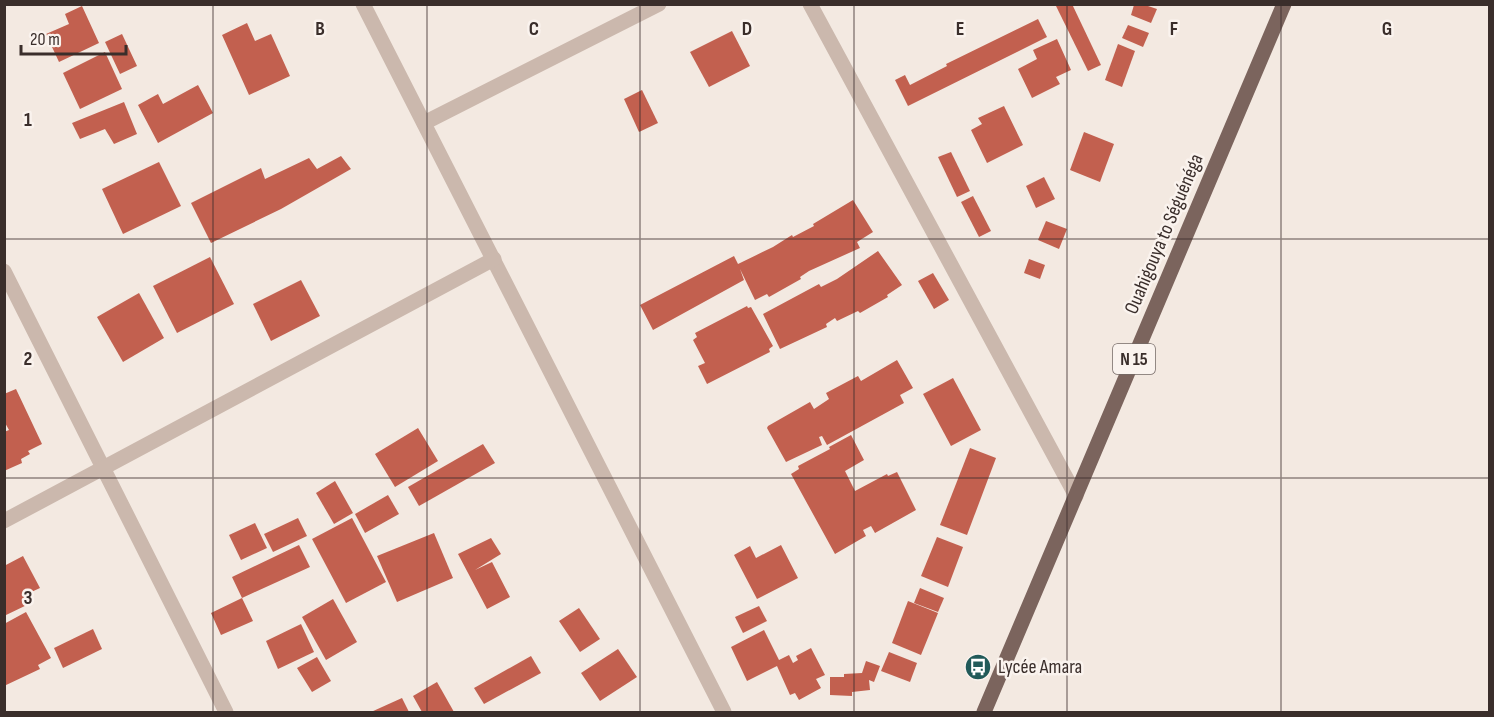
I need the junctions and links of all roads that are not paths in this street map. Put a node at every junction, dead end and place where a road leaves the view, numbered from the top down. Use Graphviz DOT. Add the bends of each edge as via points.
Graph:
graph roads {
  1 [pos="363,4"];
  2 [pos="659,4"];
  3 [pos="810,4"];
  4 [pos="1284,4"];
  5 [pos="424,123"];
  6 [pos="494,259"];
  7 [pos="4,271"];
  8 [pos="103,468"];
  9 [pos="1076,496"];
  10 [pos="4,521"];
  11 [pos="226,712"];
  12 [pos="724,712"];
  13 [pos="984,712"];
  1 -- 5 [label="street"];
  2 -- 5 [label="street"];
  3 -- 9 [label="street"];
  4 -- 9 [label="main road, Ouahigouya to Séguénéga / N 15"];
  5 -- 6 [label="street"];
  6 -- 8 [label="street"];
  6 -- 12 [label="street"];
  7 -- 8 [label="street"];
  8 -- 10 [label="street"];
  8 -- 11 [label="street"];
  9 -- 13 [label="main road, Ouahigouya to Séguénéga / N 15"];
}
